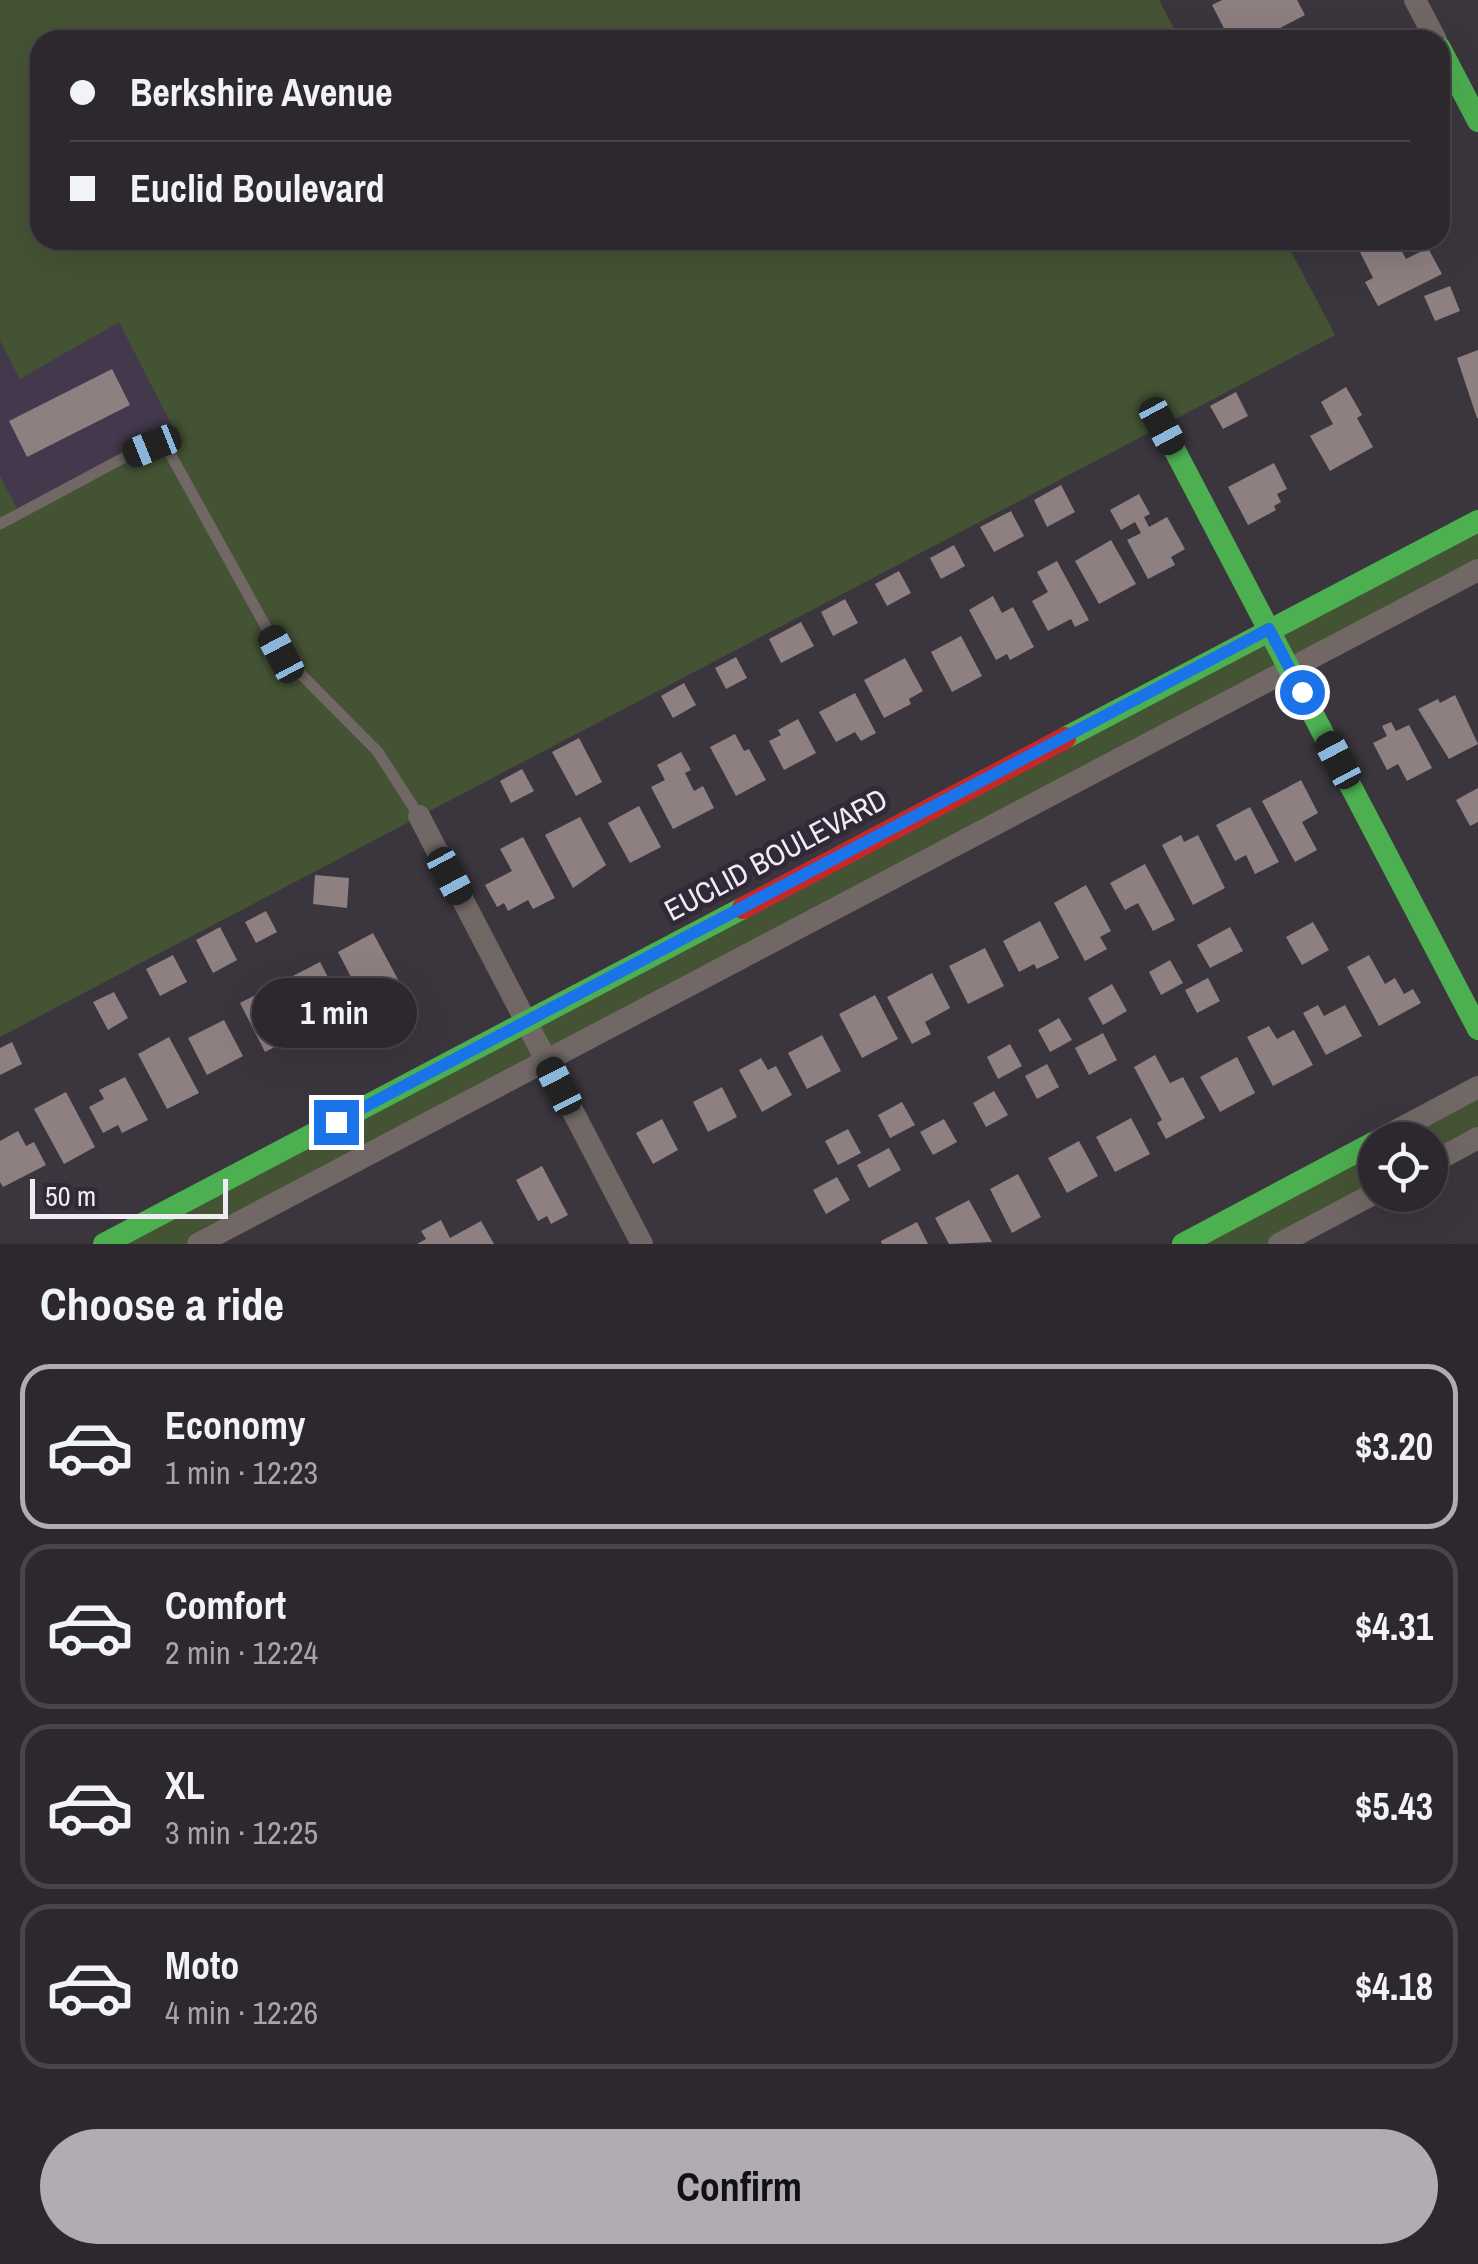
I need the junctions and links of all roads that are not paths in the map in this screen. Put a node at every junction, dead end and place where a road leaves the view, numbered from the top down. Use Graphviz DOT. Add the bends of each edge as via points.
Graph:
graph roads {
  1 [pos="1415,0"];
  2 [pos="1431,30"];
  3 [pos="1450,67"];
  4 [pos="1478,121"];
  5 [pos="1162,426"];
  6 [pos="1478,521"];
  7 [pos="0,524"];
  8 [pos="1440,539"];
  9 [pos="1469,575"];
  10 [pos="1269,629"];
  11 [pos="1290,668"];
  12 [pos="419,816"];
  13 [pos="898,825"];
  14 [pos="918,865"];
  15 [pos="526,1022"];
  16 [pos="1478,1029"];
  17 [pos="546,1060"];
  18 [pos="1478,1087"];
  19 [pos="1413,1122"];
  20 [pos="1478,1138"];
  21 [pos="1358,1151"];
  22 [pos="1448,1154"];
  23 [pos="1358,1202"];
  24 [pos="104,1244"];
  25 [pos="198,1244"];
  26 [pos="642,1244"];
  27 [pos="1184,1244"];
  28 [pos="1278,1244"];
  1 -- 2 [label="street"];
  3 -- 4 [label="street"];
  5 -- 10 [label="street"];
  6 -- 8 [label="street, EUCLID BOULEVARD"];
  7 -- 12 [label="lane" via="127,456 152,446 168,450 281,654 378,752"];
  8 -- 9 [label="street"];
  8 -- 10 [label="street, EUCLID BOULEVARD"];
  9 -- 11 [label="street"];
  10 -- 11 [label="street"];
  10 -- 13 [label="street, EUCLID BOULEVARD"];
  11 -- 14 [label="street"];
  11 -- 16 [label="street"];
  12 -- 15 [label="street"];
  13 -- 14 [label="street"];
  13 -- 15 [label="street, EUCLID BOULEVARD"];
  14 -- 17 [label="street"];
  15 -- 17 [label="street"];
  15 -- 24 [label="street, EUCLID BOULEVARD"];
  17 -- 25 [label="street"];
  17 -- 26 [label="street"];
  18 -- 19 [label="street"];
  20 -- 22 [label="street"];
  21 -- 27 [label="street"];
  23 -- 28 [label="street"];
}
